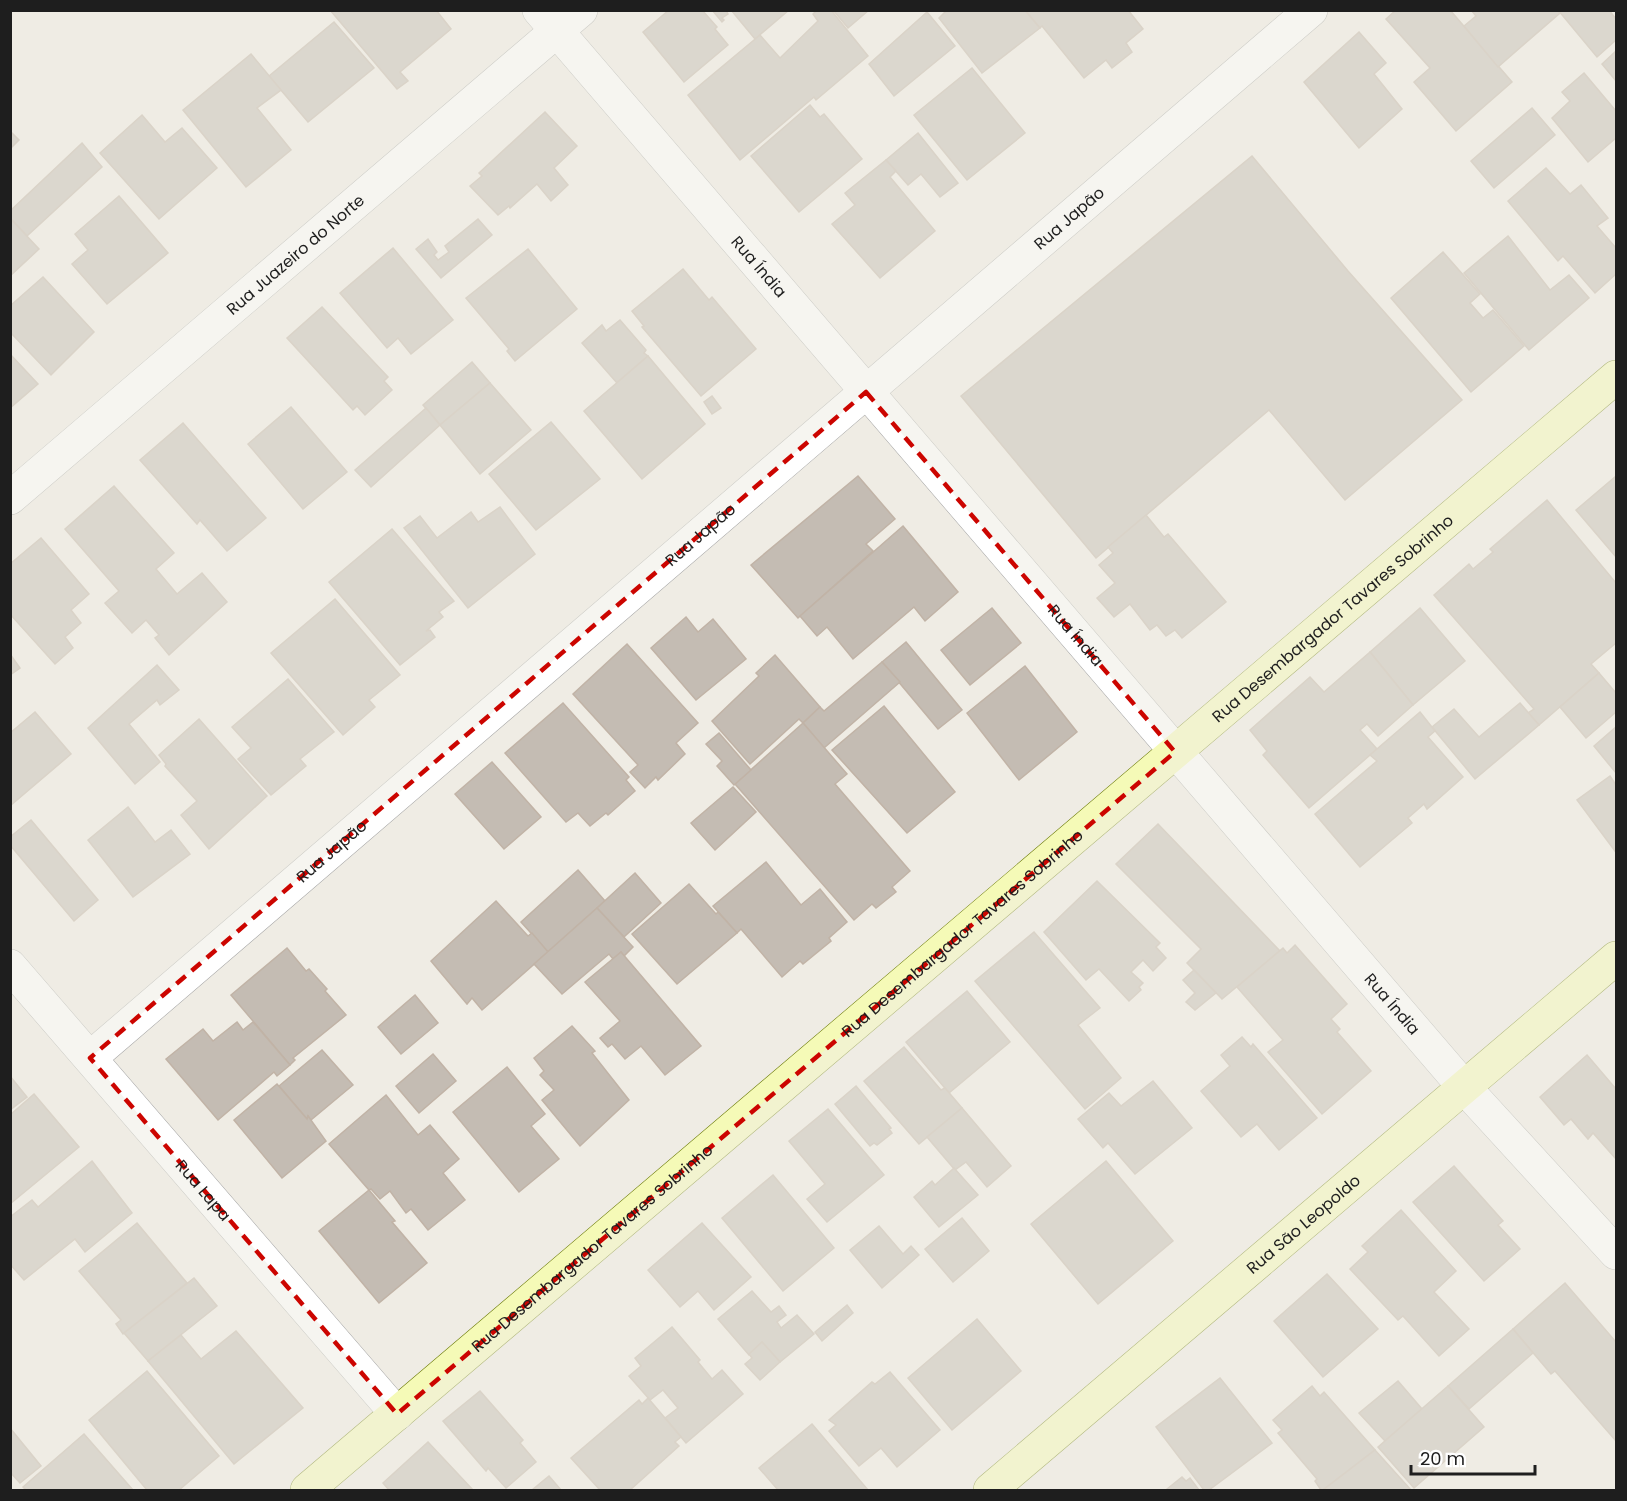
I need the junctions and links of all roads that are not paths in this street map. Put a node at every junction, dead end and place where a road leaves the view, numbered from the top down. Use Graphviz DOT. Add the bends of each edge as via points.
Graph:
graph roads {
  1 [pos="581,10"];
  2 [pos="1311,10"];
  3 [pos="548,21"];
  4 [pos="1617,377"];
  5 [pos="866,392"];
  6 [pos="10,498"];
  7 [pos="1175,752"];
  8 [pos="1617,958"];
  9 [pos="10,966"];
  10 [pos="90,1059"];
  11 [pos="1464,1087"];
  12 [pos="1617,1253"];
  13 [pos="397,1414"];
  14 [pos="307,1491"];
  15 [pos="990,1491"];
  1 -- 3 [label="street, Rua Juazeiro do Norte"];
  2 -- 5 [label="street, Rua Japão"];
  3 -- 5 [label="street, Rua Índia"];
  3 -- 6 [label="street, Rua Juazeiro do Norte"];
  4 -- 7 [label="street, Rua Desembargador Tavares Sobrinho"];
  5 -- 7 [label="street, Rua Índia"];
  5 -- 10 [label="street, Rua Japão"];
  7 -- 11 [label="street, Rua Índia"];
  7 -- 13 [label="street, Rua Desembargador Tavares Sobrinho"];
  8 -- 11 [label="street, Rua São Leopoldo"];
  9 -- 10 [label="street, Rua Lapa"];
  10 -- 13 [label="street, Rua Lapa"];
  11 -- 12 [label="street, Rua Índia"];
  11 -- 15 [label="street, Rua São Leopoldo"];
  13 -- 14 [label="street, Rua Desembargador Tavares Sobrinho"];
}
